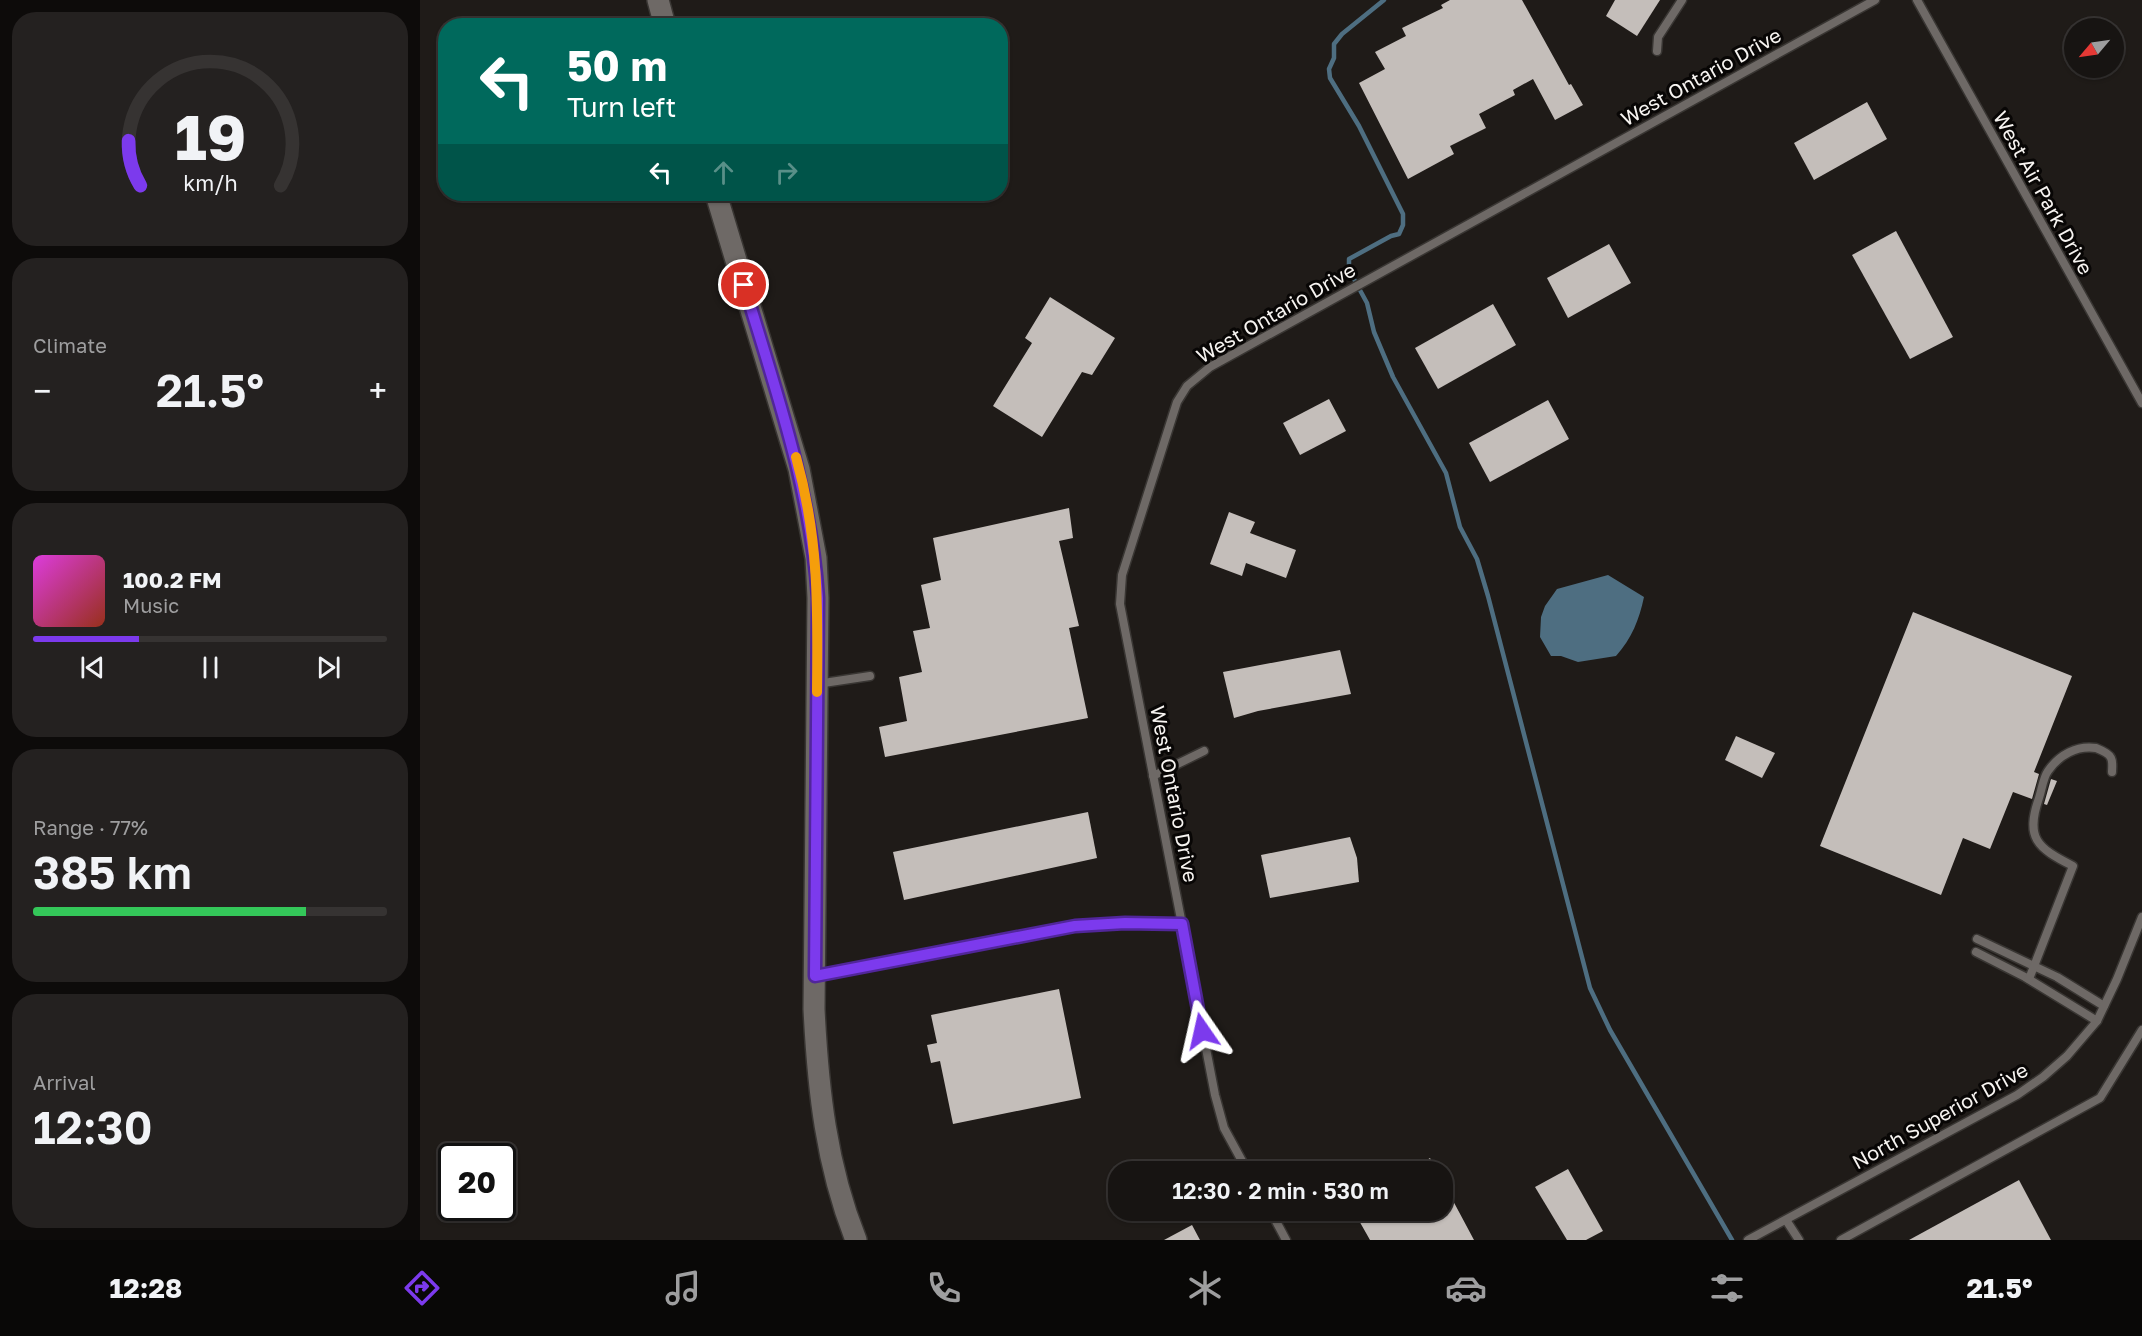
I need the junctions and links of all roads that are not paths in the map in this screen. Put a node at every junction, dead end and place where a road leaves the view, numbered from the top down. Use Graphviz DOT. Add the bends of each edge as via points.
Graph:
graph roads {
  1 [pos="658,0"];
  2 [pos="1682,0"];
  3 [pos="1875,0"];
  4 [pos="1917,0"];
  5 [pos="663,18"];
  6 [pos="1657,51"];
  7 [pos="718,201"];
  8 [pos="2142,402"];
  9 [pos="870,676"];
  10 [pos="817,684"];
  11 [pos="1204,752"];
  12 [pos="2112,772"];
  13 [pos="1154,776"];
  14 [pos="2142,917"];
  15 [pos="1182,924"];
  16 [pos="1977,939"];
  17 [pos="1976,952"];
  18 [pos="2034,967"];
  19 [pos="815,976"];
  20 [pos="2029,979"];
  21 [pos="2104,1006"];
  22 [pos="2097,1021"];
  23 [pos="2142,1030"];
  24 [pos="1242,1161"];
  25 [pos="1785,1220"];
  26 [pos="1276,1221"];
  27 [pos="856,1240"];
  28 [pos="1286,1240"];
  29 [pos="1748,1240"];
  30 [pos="1799,1240"];
  31 [pos="1841,1240"];
  1 -- 5 [label="street"];
  2 -- 6 [label="lane" via="1658,37"];
  3 -- 13 [label="lane, West Ontario Drive" via="1210,367 1187,386 1173,410 1122,575 1120,604"];
  4 -- 8 [label="lane, West Air Park Drive"];
  7 -- 10 [label="street" via="799,469 808,511 816,558"];
  9 -- 10 [label="lane"];
  10 -- 19 [label="street"];
  11 -- 13 [label="lane"];
  12 -- 18 [label="lane" via="2112,759 2107,754 2086,747 2064,755 2047,773 2032,818 2034,832 2047,851 2073,866"];
  13 -- 15 [label="lane, West Ontario Drive"];
  14 -- 21 [label="lane, North Superior Drive"];
  15 -- 19 [label="lane" via="1075,926"];
  15 -- 24 [label="lane, West Ontario Drive" via="1219,1114"];
  16 -- 18 [label="lane"];
  17 -- 20 [label="lane"];
  18 -- 20 [label="lane"];
  18 -- 21 [label="lane"];
  19 -- 27 [label="street" via="822,1112 835,1175"];
  20 -- 22 [label="lane"];
  21 -- 22 [label="lane, North Superior Drive"];
  22 -- 25 [label="lane, North Superior Drive" via="2067,1056 2017,1095"];
  23 -- 31 [label="lane" via="2100,1098"];
  25 -- 29 [label="lane, North Superior Drive"];
  25 -- 30 [label="lane"];
  26 -- 28 [label="lane"];
}
